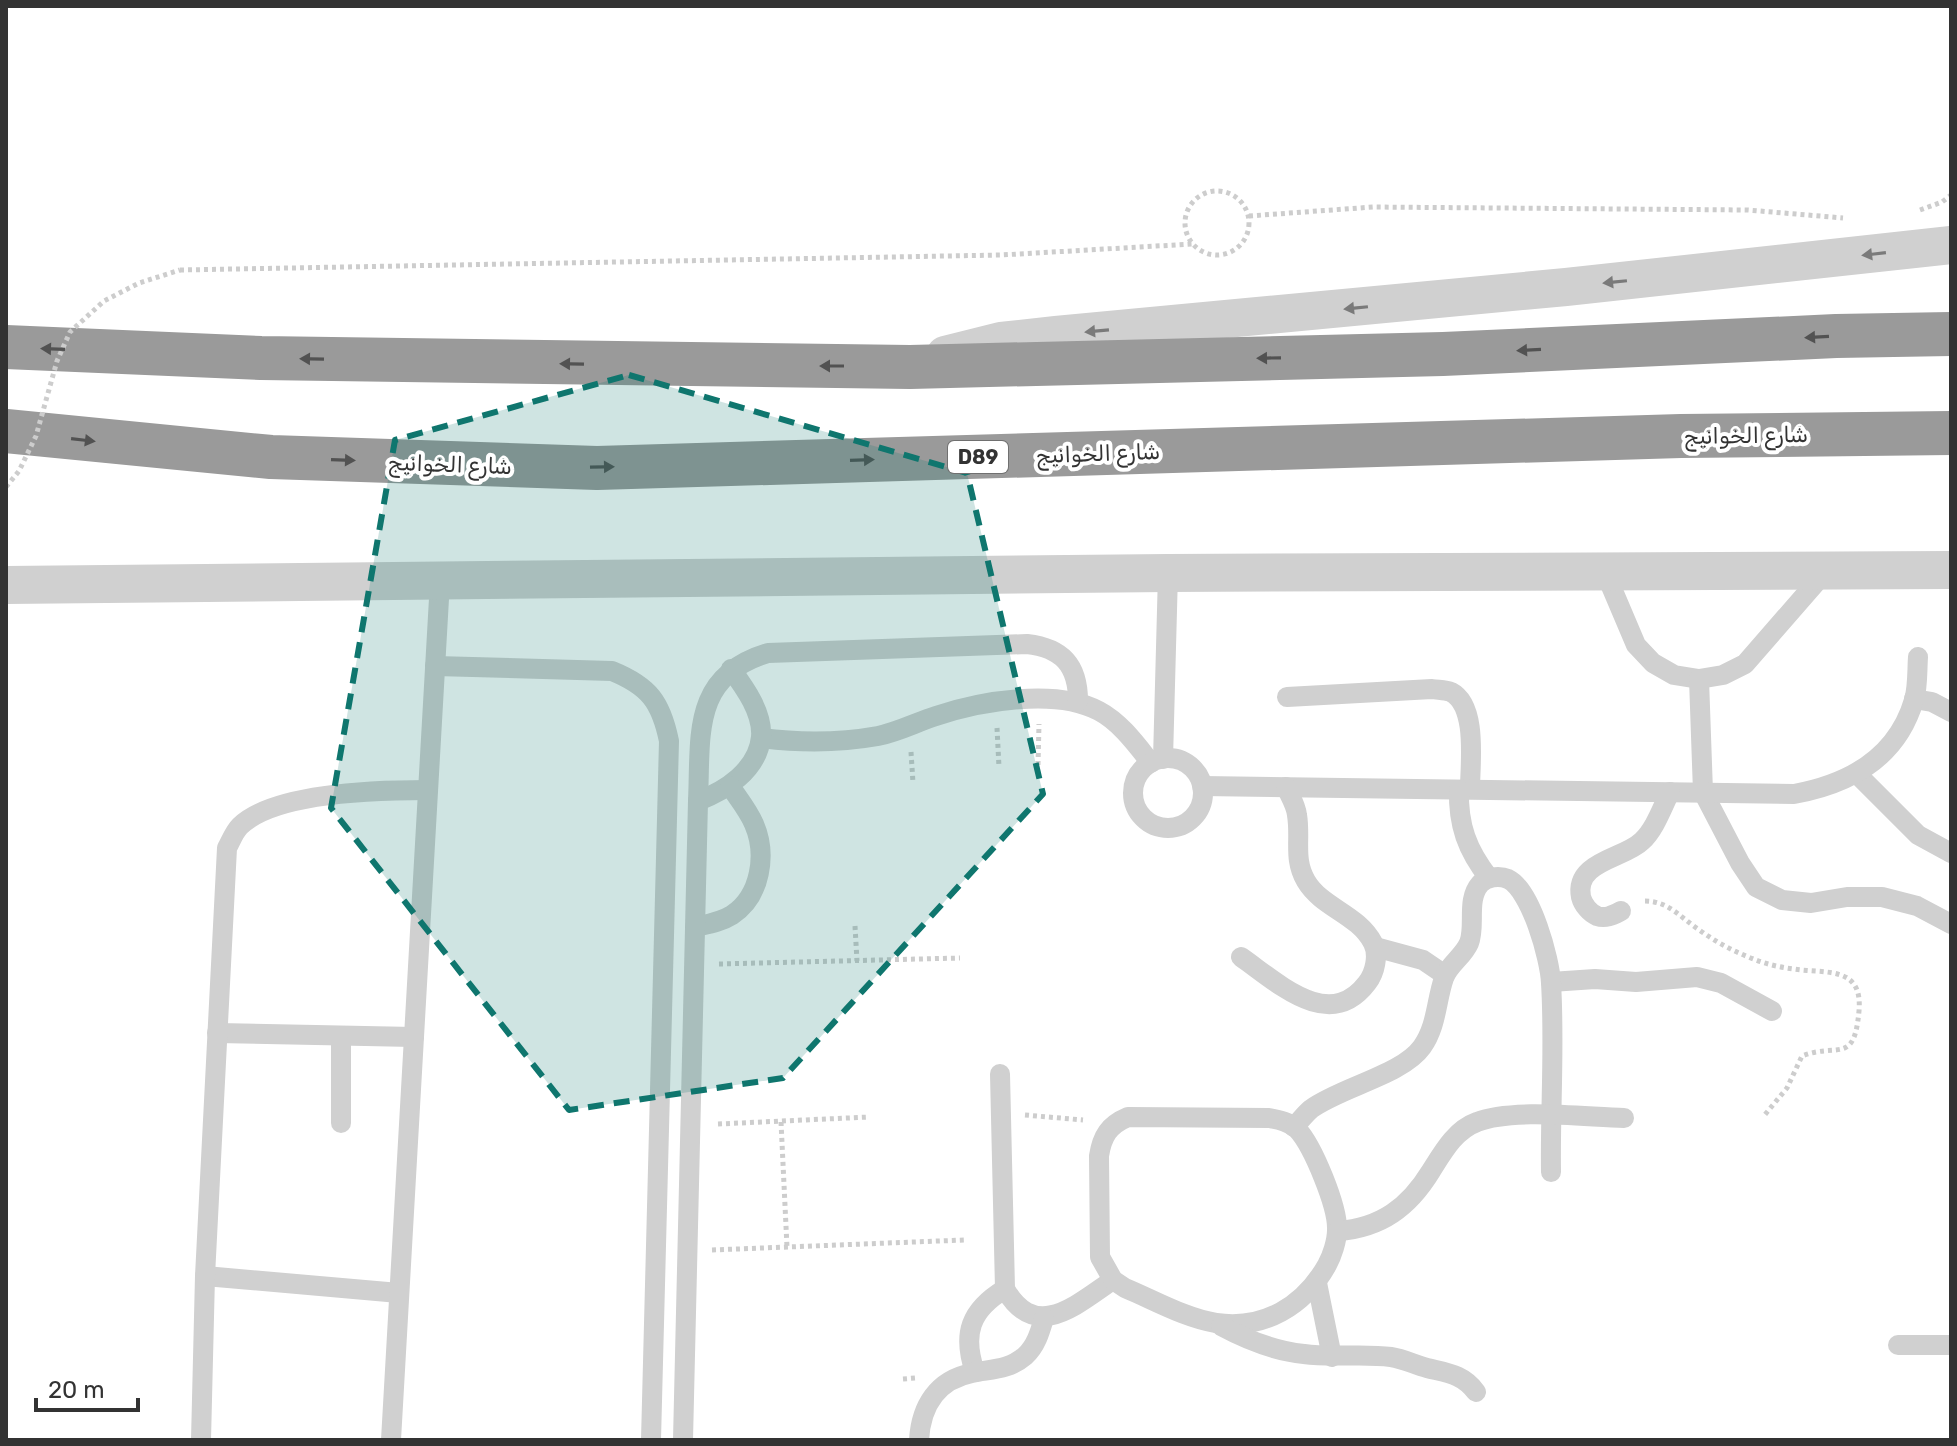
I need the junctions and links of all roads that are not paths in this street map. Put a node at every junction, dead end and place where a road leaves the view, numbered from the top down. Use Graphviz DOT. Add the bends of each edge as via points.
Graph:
graph roads {
  1 [pos="1951,245"];
  2 [pos="1951,334"];
  3 [pos="6,347"];
  4 [pos="910,367"];
  5 [pos="6,431"];
  6 [pos="1951,433"];
  7 [pos="1951,570"];
  8 [pos="1826,571"];
  9 [pos="1605,572"];
  10 [pos="1168,573"];
  11 [pos="440,581"];
  12 [pos="6,585"];
  13 [pos="1918,657"];
  14 [pos="435,666"];
  15 [pos="731,669"];
  16 [pos="1699,679"];
  17 [pos="1287,697"];
  18 [pos="1914,699"];
  19 [pos="1078,701"];
  20 [pos="1951,712"];
  21 [pos="761,738"];
  22 [pos="1157,761"];
  23 [pos="1857,774"];
  24 [pos="730,786"];
  25 [pos="1202,786"];
  26 [pos="1286,787"];
  27 [pos="428,790"];
  28 [pos="1465,790"];
  29 [pos="1670,792"];
  30 [pos="1703,792"];
  31 [pos="698,801"];
  32 [pos="1951,853"];
  33 [pos="1489,878"];
  34 [pos="1621,911"];
  35 [pos="1951,924"];
  36 [pos="695,927"];
  37 [pos="1375,947"];
  38 [pos="1241,957"];
  39 [pos="1445,975"];
  40 [pos="1551,982"];
  41 [pos="1772,1011"];
  42 [pos="217,1033"];
  43 [pos="341,1036"];
  44 [pos="414,1037"];
  45 [pos="1000,1074"];
  46 [pos="1550,1116"];
  47 [pos="1624,1118"];
  48 [pos="341,1123"];
  49 [pos="1294,1127"];
  50 [pos="1551,1172"];
  51 [pos="1338,1231"];
  52 [pos="205,1276"];
  53 [pos="1113,1280"];
  54 [pos="1317,1283"];
  55 [pos="1005,1289"];
  56 [pos="399,1293"];
  57 [pos="1044,1318"];
  58 [pos="1214,1323"];
  59 [pos="1898,1345"];
  60 [pos="1951,1345"];
  61 [pos="1332,1357"];
  62 [pos="975,1372"];
  63 [pos="1476,1392"];
  64 [pos="201,1440"];
  65 [pos="391,1440"];
  66 [pos="651,1440"];
  67 [pos="683,1440"];
  68 [pos="919,1440"];
  1 -- 4 [label="street, one-way" via="1001,341"];
  2 -- 4 [label="highway, one-way"];
  4 -- 3 [label="highway, one-way" via="276,358"];
  5 -- 6 [label="highway, شارع الخوانيج / D89, one-way" via="271,457 597,468"];
  7 -- 8 [label="street"];
  8 -- 9 [label="street"];
  8 -- 16 [label="lane" via="1745,664"];
  9 -- 10 [label="street"];
  9 -- 16 [label="lane" via="1636,645 1674,675"];
  10 -- 11 [label="street"];
  10 -- 22 [label="lane"];
  11 -- 12 [label="street"];
  11 -- 14 [label="lane"];
  13 -- 18 [label="lane"];
  14 -- 27 [label="lane"];
  14 -- 66 [label="lane" via="612,671 635,680 664,717 669,741"];
  15 -- 19 [label="lane" via="768,653 1027,644 1060,654 1078,684"];
  15 -- 21 [label="lane" via="752,702"];
  15 -- 31 [label="lane" via="708,700 702,719"];
  16 -- 30 [label="lane"];
  17 -- 28 [label="lane" via="1451,691 1464,704 1469,721"];
  18 -- 20 [label="lane"];
  18 -- 23 [label="lane" via="1902,728"];
  19 -- 21 [label="lane" via="1039,699 959,709 869,737 804,742"];
  19 -- 22 [label="lane" via="1117,724"];
  21 -- 24 [label="lane" via="744,773"];
  22 -- 25 [label="lane" via="1188,764"];
  22 -- 25 [label="lane" via="1141,771 1133,795 1136,808 1154,825 1179,827 1190,820 1199,811"];
  23 -- 30 [label="lane" via="1826,789 1794,794"];
  23 -- 32 [label="lane" via="1918,835"];
  24 -- 31 [label="lane"];
  24 -- 36 [label="lane" via="754,824 761,848 760,873 750,896 733,915"];
  25 -- 26 [label="lane"];
  26 -- 28 [label="lane"];
  26 -- 37 [label="lane" via="1297,815 1296,848 1307,883 1367,932"];
  27 -- 42 [label="lane" via="326,795 256,814 238,828 227,848"];
  27 -- 44 [label="lane"];
  28 -- 29 [label="lane"];
  28 -- 33 [label="lane" via="1458,813 1464,837"];
  29 -- 30 [label="lane"];
  29 -- 34 [label="lane" via="1645,838 1624,854 1598,863 1582,886 1587,909 1610,917"];
  30 -- 35 [label="lane" via="1756,887 1782,900 1811,903 1882,897 1917,906"];
  31 -- 36 [label="lane"];
  33 -- 39 [label="lane" via="1475,894 1469,942"];
  33 -- 40 [label="lane" via="1499,876 1517,886 1538,929"];
  36 -- 67 [label="lane"];
  37 -- 38 [label="lane" via="1370,980 1359,993 1328,1005 1296,995"];
  37 -- 39 [label="lane" via="1423,960"];
  39 -- 49 [label="lane" via="1434,1025 1421,1049 1402,1064 1311,1109"];
  40 -- 41 [label="lane" via="1697,977 1721,983"];
  40 -- 46 [label="lane"];
  42 -- 43 [label="lane"];
  42 -- 52 [label="lane"];
  43 -- 44 [label="lane"];
  43 -- 48 [label="lane"];
  44 -- 56 [label="lane"];
  45 -- 55 [label="lane"];
  46 -- 47 [label="lane"];
  46 -- 50 [label="lane"];
  46 -- 51 [label="lane" via="1476,1122 1444,1149 1420,1187 1390,1217"];
  49 -- 51 [label="lane" via="1323,1178"];
  49 -- 53 [label="lane" via="1269,1118 1128,1117 1116,1122 1107,1131 1099,1156 1100,1257"];
  51 -- 54 [label="lane"];
  52 -- 56 [label="lane"];
  52 -- 64 [label="lane"];
  53 -- 57 [label="lane" via="1061,1314"];
  53 -- 58 [label="lane"];
  54 -- 58 [label="lane" via="1297,1304 1271,1318 1243,1325"];
  54 -- 61 [label="lane"];
  55 -- 57 [label="lane" via="1014,1304"];
  55 -- 62 [label="lane" via="988,1299 969,1334"];
  56 -- 65 [label="lane"];
  57 -- 62 [label="lane" via="1038,1339 1025,1356 1007,1367"];
  58 -- 61 [label="lane" via="1271,1348"];
  59 -- 60 [label="lane"];
  61 -- 63 [label="lane" via="1409,1361 1456,1375"];
  62 -- 68 [label="lane" via="940,1387 927,1403"];
}
